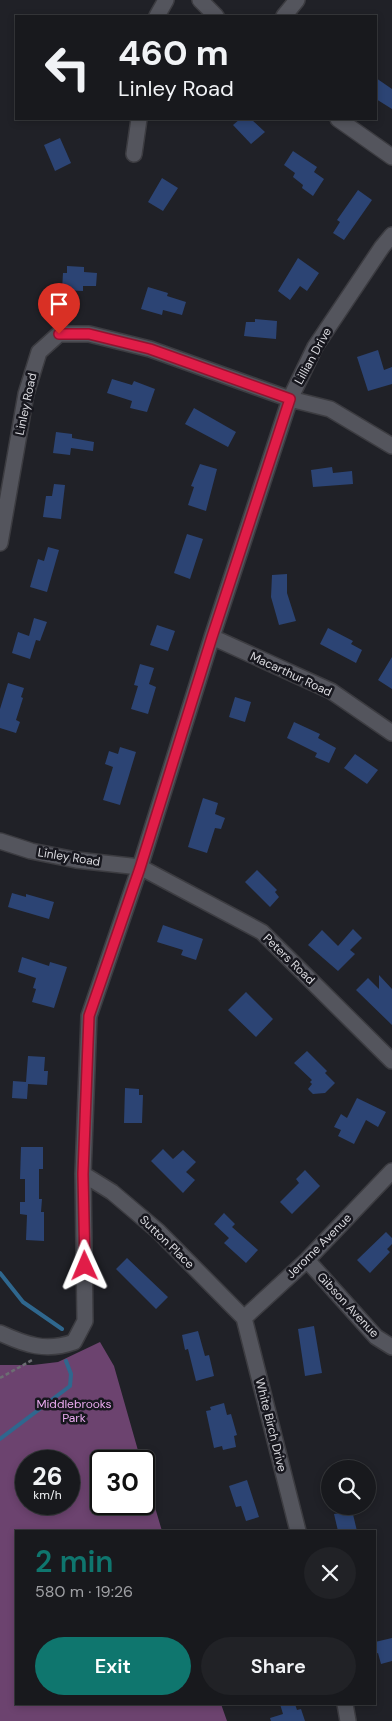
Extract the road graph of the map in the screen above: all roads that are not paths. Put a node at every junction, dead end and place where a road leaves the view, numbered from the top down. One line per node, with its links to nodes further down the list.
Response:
1 (166, 0): 4 (street)
2 (200, 0): 5 (street)
3 (297, 0): 6 (street)
4 (158, 15)
5 (215, 15)
6 (285, 15)
7 (139, 120): 9 (street)
8 (339, 120): 10 (street)
9 (134, 154)
10 (392, 157)
11 (392, 235): 12 (street, Lillian Drive)
12 (290, 399): 13 (street, Linley Road); 14 (street, Linley Road); 15 (street, Lillian Drive)
13 (392, 446)
14 (0, 543)
15 (212, 637): 16 (street, Macarthur Road); 18 (street, Lillian Drive)
16 (392, 733)
17 (0, 840): 18 (street, Linley Road)
18 (140, 868): 19 (street, Peters Road); 21 (street, Lillian Drive)
19 (392, 1061)
20 (392, 1172): 22 (street, Jerome Avenue)
21 (83, 1174): 23 (street, Sutton Place); 24 (street, Lillian Drive)
22 (307, 1260): 23 (street, Jerome Avenue); 25 (street, Gibson Avenue)
23 (244, 1318): 26 (street, White Birch Drive)
24 (0, 1333)
25 (392, 1346)
26 (298, 1530)
27 (344, 1705): 28 (street)
28 (348, 1721)

